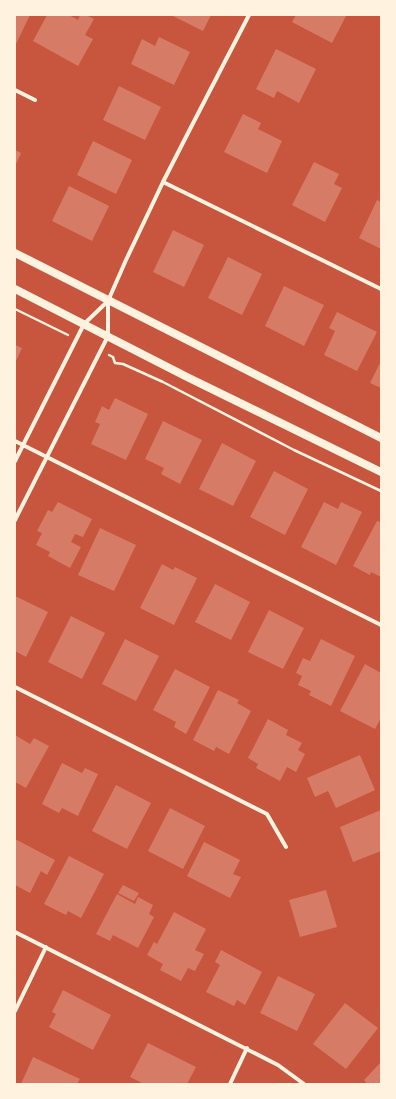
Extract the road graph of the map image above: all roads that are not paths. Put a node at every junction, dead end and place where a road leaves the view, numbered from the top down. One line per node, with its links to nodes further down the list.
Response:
1 (249, 15): 4 (street)
2 (15, 90): 3 (street)
3 (35, 100)
4 (163, 182): 7 (street); 8 (street)
5 (15, 253): 8 (main road)
6 (15, 289): 9 (main road)
7 (381, 289)
8 (108, 301): 9 (street); 10 (street); 11 (main road)
9 (84, 324): 10 (main road); 13 (street)
10 (108, 336): 14 (street); 16 (main road)
11 (381, 438)
12 (15, 441): 13 (street)
13 (23, 445): 14 (street); 15 (street)
14 (47, 457): 17 (street); 18 (street)
15 (15, 461)
16 (381, 472)
17 (15, 520)
18 (381, 625)
19 (15, 687): 20 (street)
20 (286, 847)
21 (15, 932): 22 (street)
22 (46, 947): 23 (street); 24 (street)
23 (15, 1011)
24 (247, 1048): 25 (street); 26 (street)
25 (230, 1084)
26 (304, 1084)

